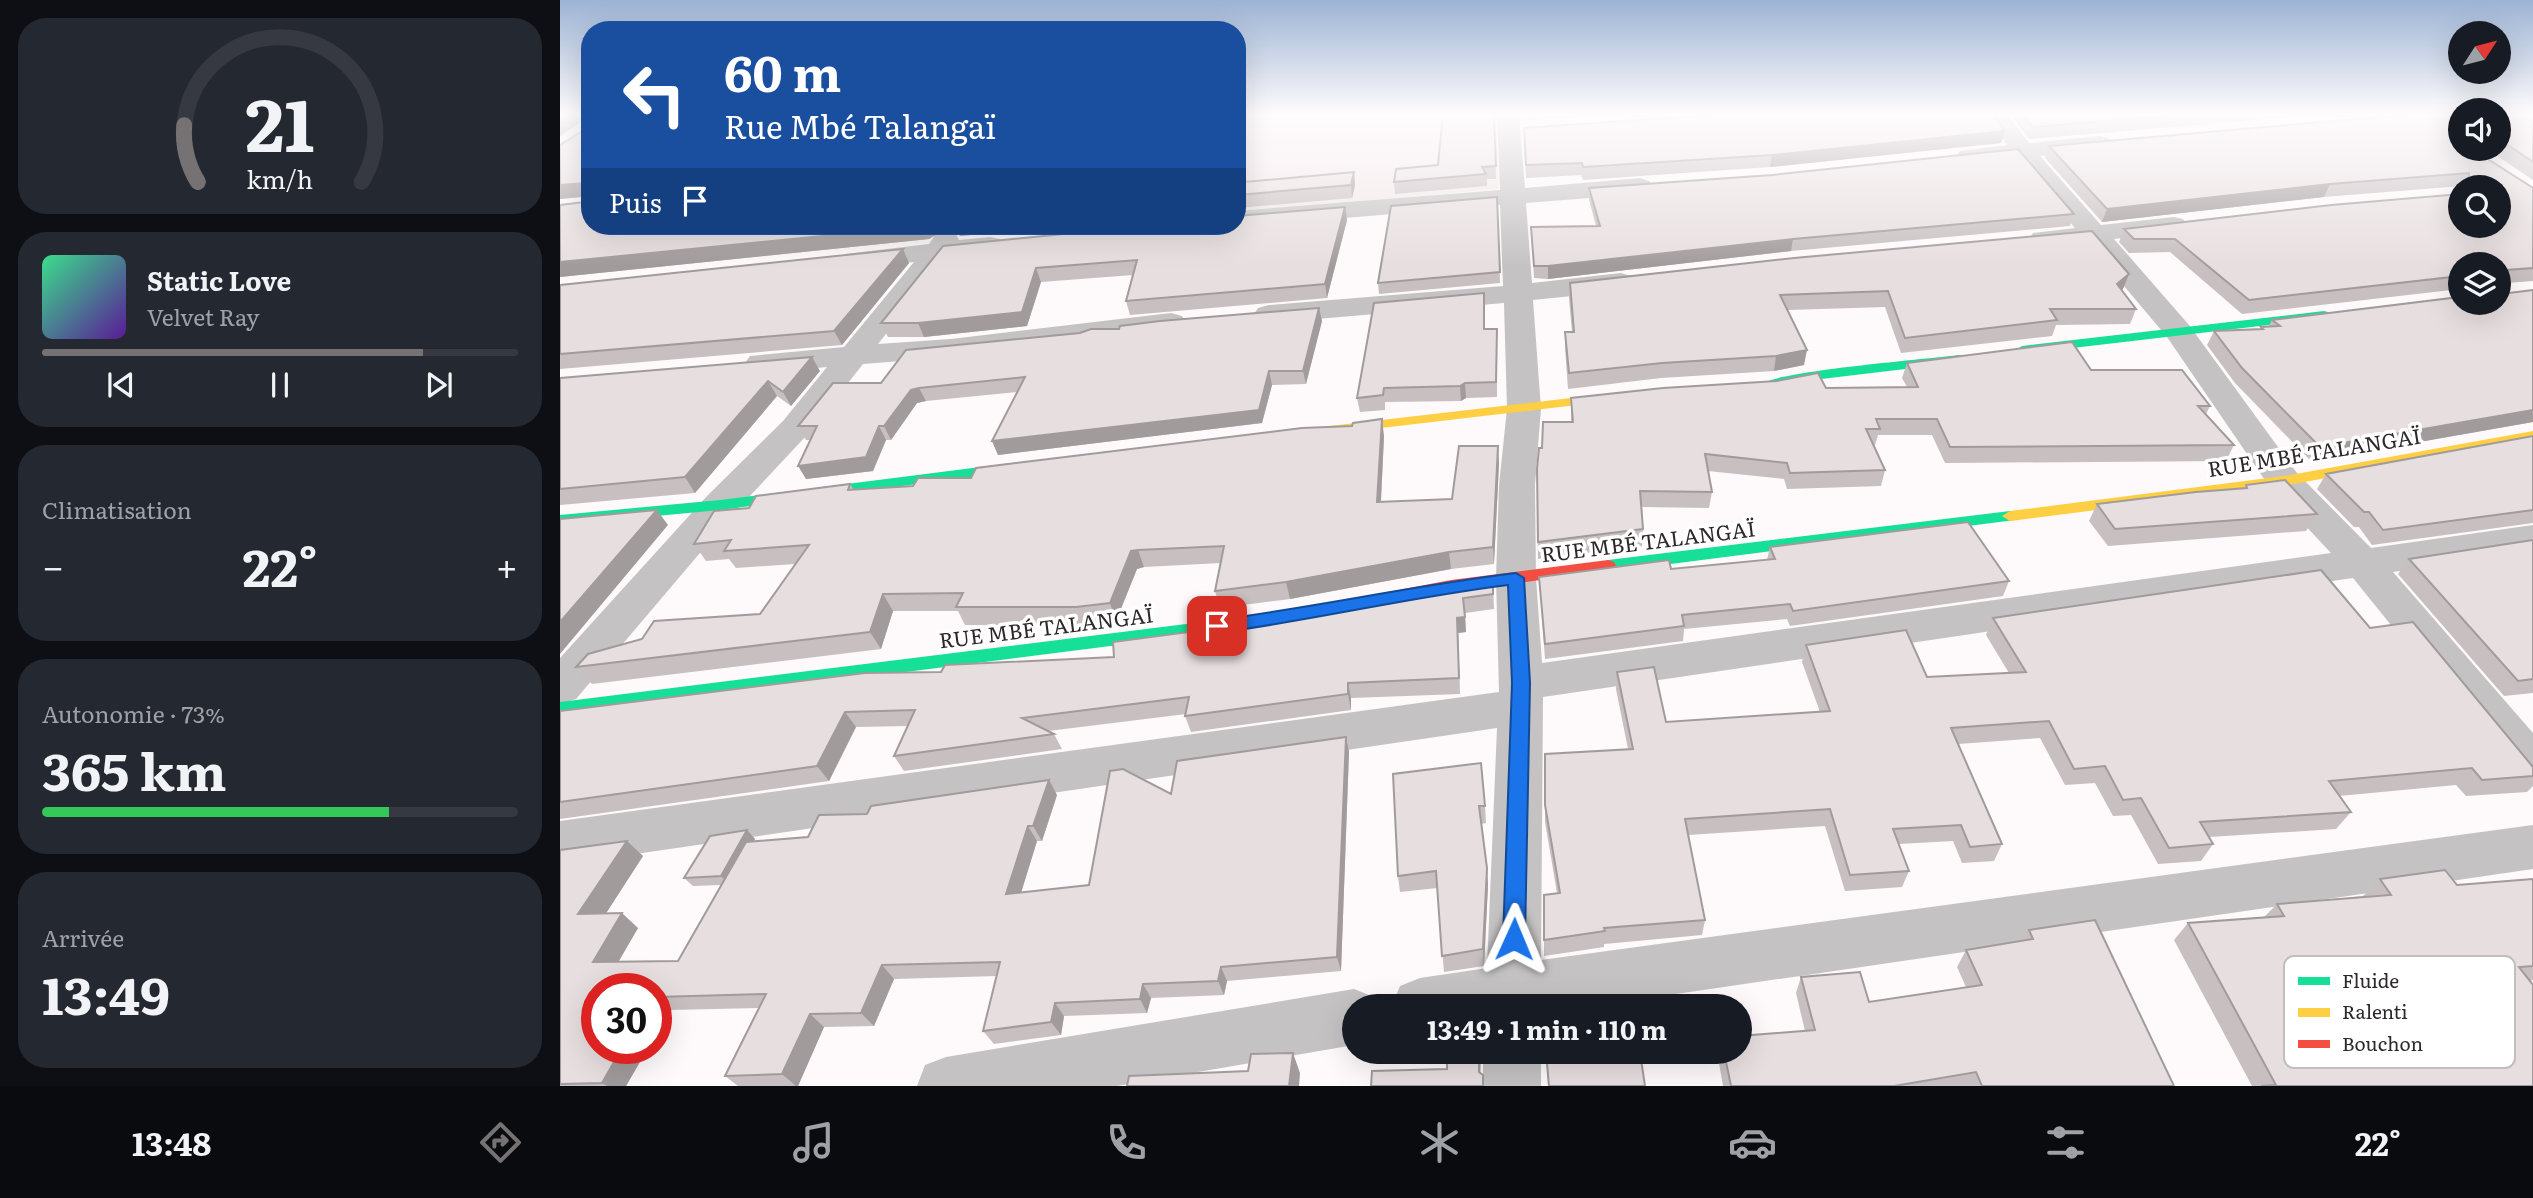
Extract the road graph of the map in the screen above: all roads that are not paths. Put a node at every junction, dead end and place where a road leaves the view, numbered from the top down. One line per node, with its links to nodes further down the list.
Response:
1 (1514, 165): 4 (street)
2 (2035, 165): 7 (street)
3 (1661, 185): 4 (street)
4 (1511, 195): 5 (street); 13 (street)
5 (1246, 218)
6 (2204, 222): 7 (street)
7 (2097, 234): 10 (street); 17 (street)
8 (948, 238): 9 (street); 11 (street); 19 (street)
9 (1020, 242)
10 (2014, 242)
11 (830, 262)
12 (1641, 279): 13 (street)
13 (1518, 293): 15 (street); 24 (street)
14 (2339, 313): 17 (street)
15 (1245, 316)
16 (1204, 320): 19 (street)
17 (2178, 331): 18 (street); 28 (street)
18 (2011, 352)
19 (852, 354): 21 (street); 29 (street)
20 (1970, 357): 22 (street)
21 (741, 364)
22 (1749, 386)
23 (1634, 394): 24 (street)
24 (1524, 409): 25 (street); 33 (street)
25 (1310, 432)
26 (2533, 435): 28 (street, RUE MBÉ TALANGAÏ)
27 (1038, 464): 29 (street)
28 (2284, 481): 32 (street); 33 (street, RUE MBÉ TALANGAÏ)
29 (720, 505): 30 (street); 34 (street)
30 (560, 520)
31 (2533, 538): 32 (street)
32 (2362, 562): 35 (street); 37 (street)
33 (1516, 578): 35 (street); 36 (street, RUE MBÉ TALANGAÏ)
34 (560, 687)
35 (1521, 695): 38 (street); 40 (street)
36 (560, 709)
37 (2533, 766)
38 (560, 843)
39 (2533, 847): 41 (street)
40 (1513, 994)
41 (1540, 994)
42 (1342, 1019): 44 (street)
43 (1512, 1064): 45 (street)
44 (946, 1086)
45 (1512, 1086)

